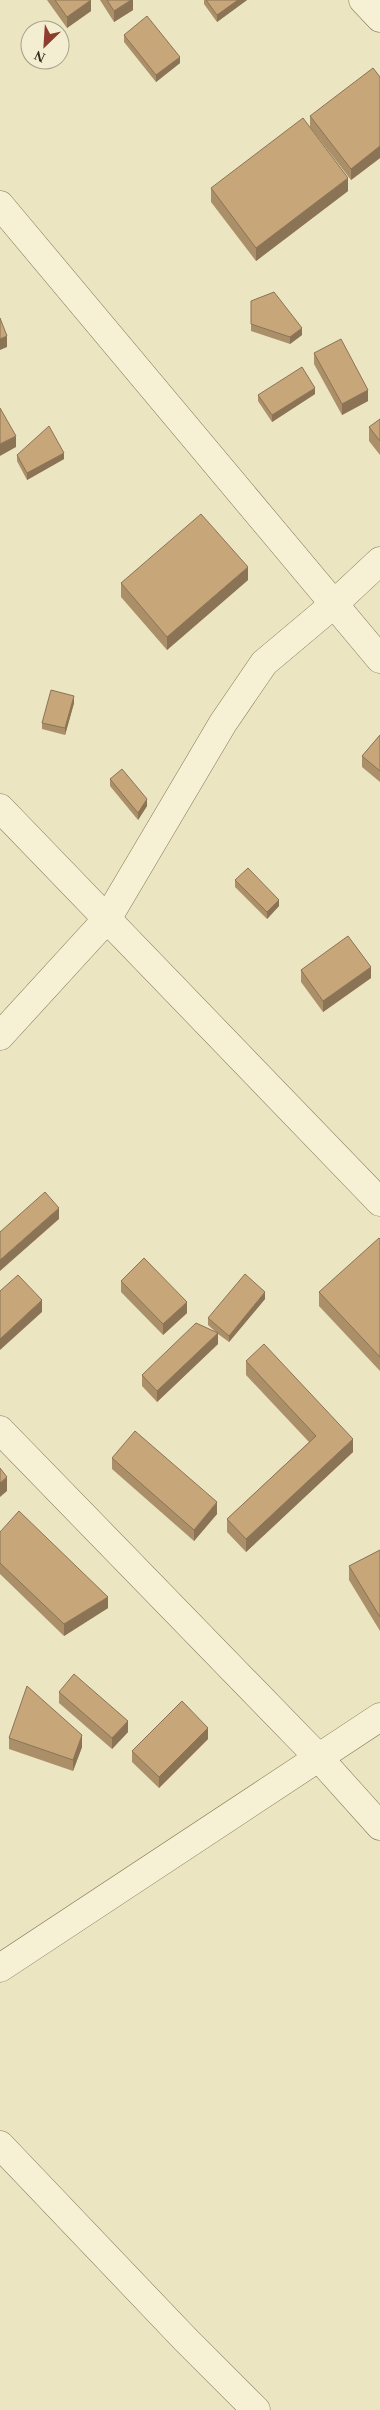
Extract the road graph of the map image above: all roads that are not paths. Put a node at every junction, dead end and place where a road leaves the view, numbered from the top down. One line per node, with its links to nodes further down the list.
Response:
1 (363, 0): 2 (street)
2 (380, 18)
3 (0, 205): 5 (street)
4 (380, 561): 5 (street)
5 (333, 605): 6 (street); 8 (street)
6 (380, 659)
7 (0, 808): 8 (street)
8 (106, 919): 9 (street); 10 (street)
9 (0, 1036)
10 (380, 1202)
11 (0, 1430): 13 (street)
12 (380, 1717): 13 (street)
13 (319, 1758): 14 (street); 15 (street)
14 (380, 1826)
15 (0, 1968)
16 (0, 2145): 17 (street)
17 (256, 2410)

